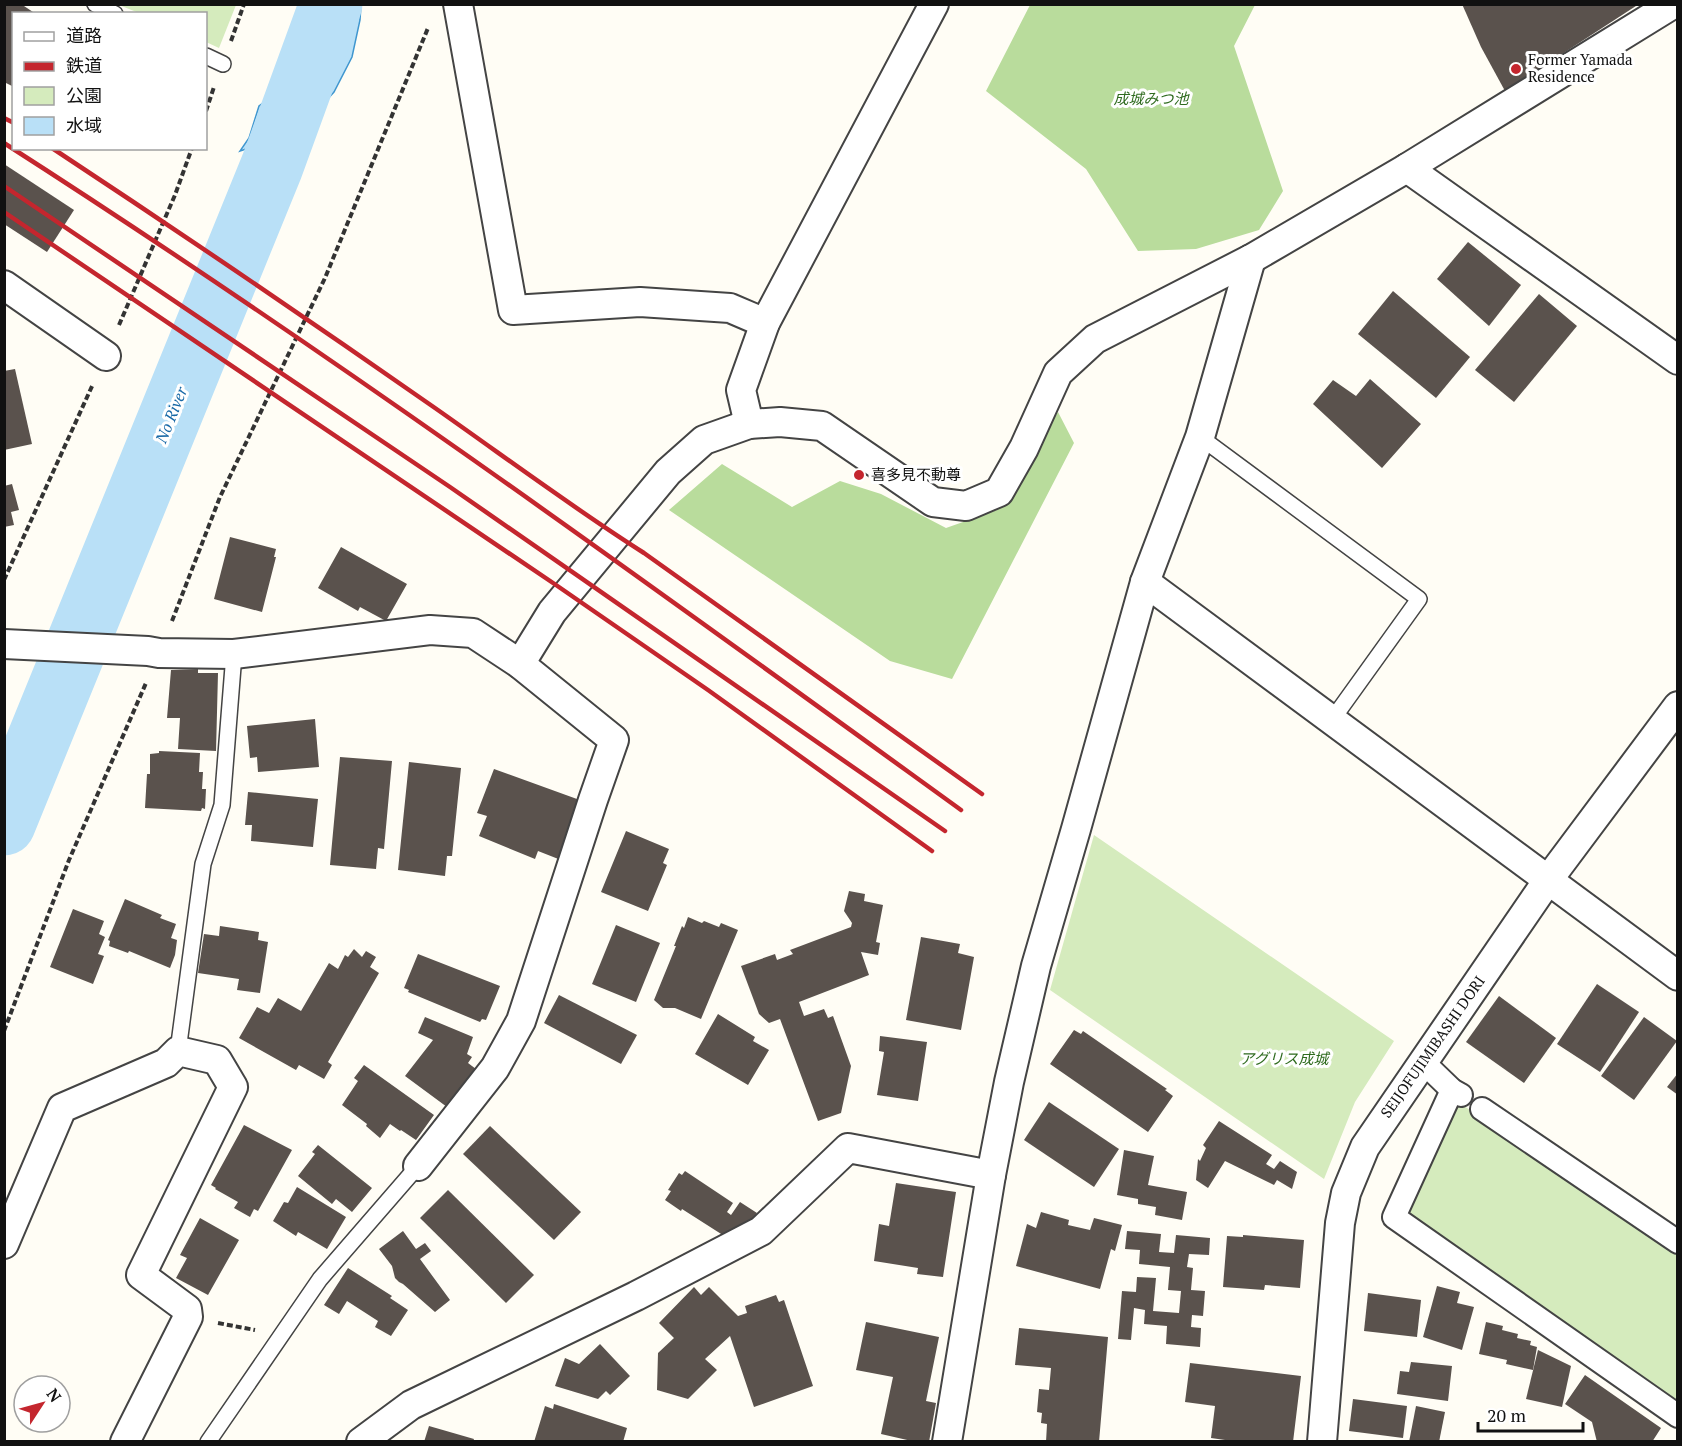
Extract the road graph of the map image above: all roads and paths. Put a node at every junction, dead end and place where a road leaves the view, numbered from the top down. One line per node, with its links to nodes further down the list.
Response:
1 (95, 4): 5 (lane)
2 (458, 4): 12 (street)
3 (934, 4): 12 (street)
4 (1673, 4): 9 (street)
5 (111, 12)
6 (429, 26): 19 (path)
7 (207, 56): 8 (lane)
8 (223, 64)
9 (1407, 168): 10 (street); 14 (street)
10 (1251, 259): 15 (street); 16 (street)
11 (4, 285): 13 (street)
12 (765, 323): 15 (street)
13 (105, 356)
14 (1677, 360)
15 (749, 424): 21 (street)
16 (1200, 437): 17 (street); 23 (lane)
17 (1145, 582): 23 (street); 31 (street)
18 (4, 644): 19 (street)
19 (154, 652): 20 (street); 26 (path)
20 (234, 654): 21 (street); 27 (lane)
21 (520, 664): 30 (street)
22 (1677, 706): 24 (street, SEIJOFUJIMIBASHI DORI)
23 (1332, 720): 24 (street)
24 (1548, 880): 25 (street); 28 (street, SEIJOFUJIMIBASHI DORI)
25 (1677, 976)
26 (4, 1031)
27 (178, 1051): 33 (street); 34 (street)
28 (1422, 1062): 36 (street); 41 (street, SEIJOFUJIMIBASHI DORI)
29 (1482, 1109): 32 (street)
30 (418, 1166): 35 (lane)
31 (991, 1175): 39 (street); 40 (street)
32 (1677, 1242)
33 (4, 1244)
34 (188, 1317): 35 (path); 37 (street)
35 (281, 1335): 38 (lane)
36 (1677, 1416)
37 (125, 1442)
38 (208, 1442)
39 (361, 1442)
40 (947, 1442)
41 (1322, 1442)

